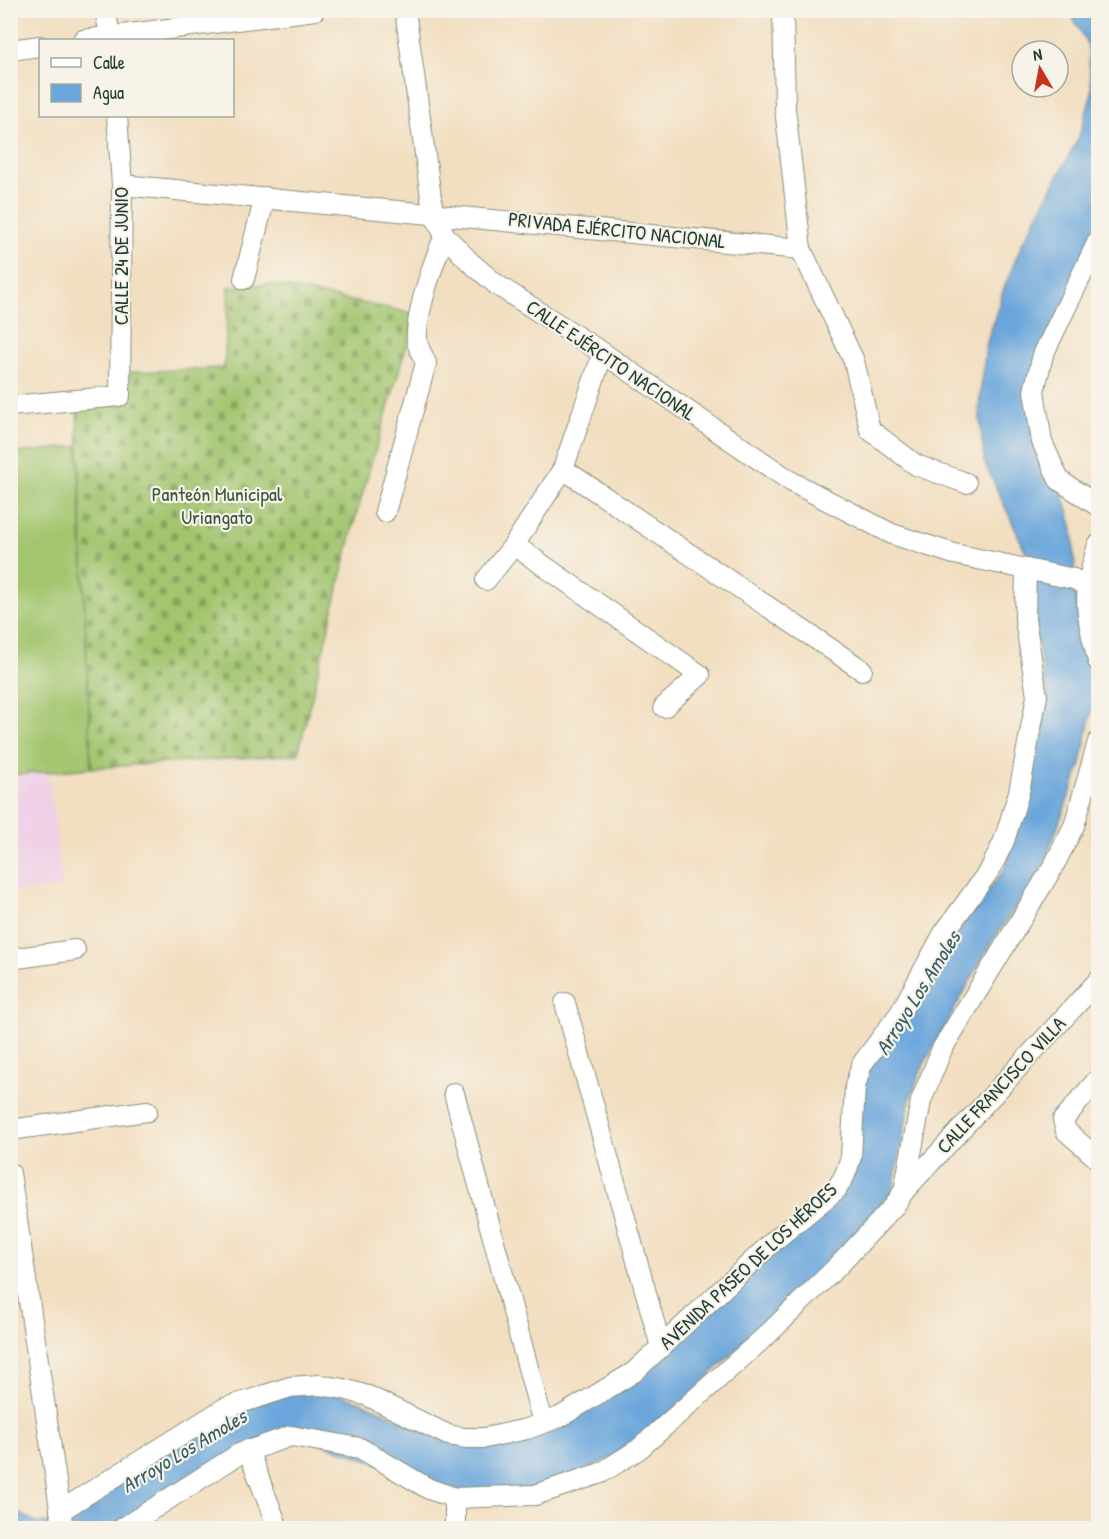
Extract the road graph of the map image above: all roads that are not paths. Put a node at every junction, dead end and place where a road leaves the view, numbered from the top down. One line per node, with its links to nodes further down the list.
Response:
1 (105, 10): 5 (street)
2 (315, 10): 5 (street)
3 (405, 10): 11 (street, CALLE EJÉRCITO NACIONAL)
4 (783, 10): 14 (street)
5 (111, 39)
6 (39, 46): 7 (street)
7 (10, 50)
8 (117, 117): 9 (street, CALLE 24 DE JUNIO)
9 (122, 185): 10 (street); 17 (street, CALLE 24 DE JUNIO)
10 (266, 198): 11 (street); 15 (street)
11 (433, 212): 12 (street, CALLE EJÉRCITO NACIONAL); 14 (street, PRIVADA EJÉRCITO NACIONAL)
12 (445, 236): 16 (street, CALLE EJÉRCITO NACIONAL); 21 (street)
13 (1098, 241): 20 (street)
14 (801, 249): 19 (street)
15 (244, 279)
16 (603, 352): 18 (street); 24 (street, CALLE EJÉRCITO NACIONAL)
17 (10, 406)
18 (563, 469): 22 (street); 28 (street)
19 (966, 483)
20 (1098, 506)
21 (385, 512)
22 (514, 545): 25 (street); 29 (street)
23 (1098, 545): 26 (street)
24 (1029, 570): 26 (street, CALLE EJÉRCITO NACIONAL); 43 (street, AVENIDA PASEO DE LOS HÉROES)
25 (486, 580)
26 (1086, 585): 27 (street)
27 (1098, 661)
28 (862, 670)
29 (664, 707)
30 (1098, 742): 41 (street)
31 (75, 950): 32 (street)
32 (10, 959)
33 (1098, 981): 41 (street, CALLE FRANCISCO VILLA)
34 (565, 1003): 43 (street)
35 (1098, 1080): 39 (street)
36 (454, 1093): 44 (street)
37 (147, 1111): 38 (street)
38 (10, 1130)
39 (1098, 1159)
40 (10, 1173): 42 (street)
41 (904, 1191): 46 (street)
42 (16, 1247): 47 (street)
43 (661, 1347): 44 (street, AVENIDA PASEO DE LOS HÉROES)
44 (543, 1423): 47 (street, AVENIDA PASEO DE LOS HÉROES)
45 (248, 1450): 46 (street); 48 (street); 49 (street)
46 (455, 1498): 50 (street)
47 (61, 1519)
48 (123, 1528)
49 (278, 1528)
50 (455, 1528)

